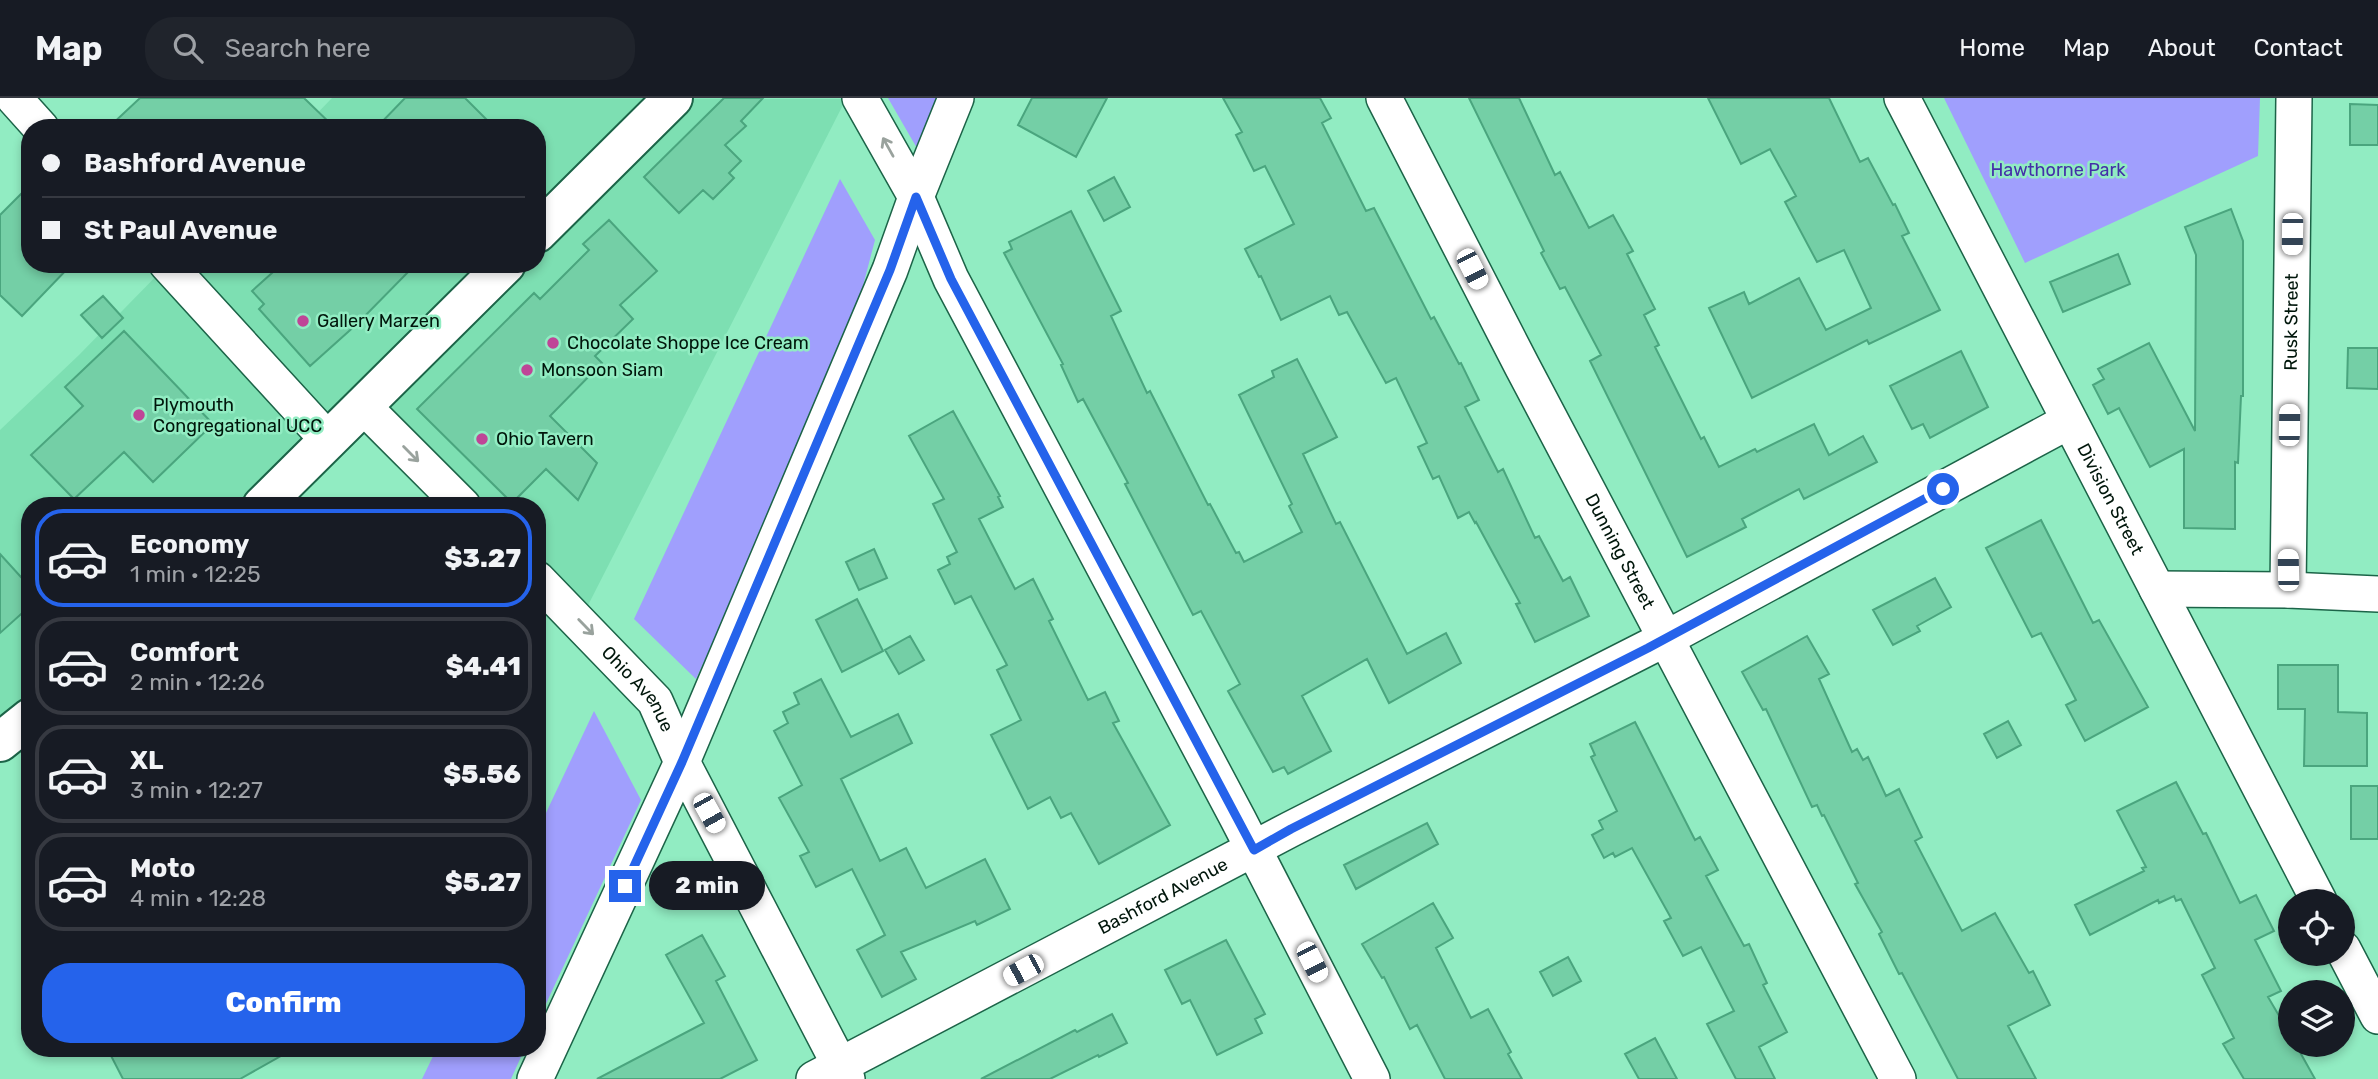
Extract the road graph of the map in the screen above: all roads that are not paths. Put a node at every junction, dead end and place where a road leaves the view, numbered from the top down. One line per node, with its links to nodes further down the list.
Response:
1 (673, 98): 8 (street)
2 (860, 98): 7 (street, one-way to 2)
3 (956, 98): 7 (street)
4 (1384, 98): 20 (street, Dunning Street)
5 (1902, 98): 12 (street, Division Street)
6 (2294, 98): 18 (street, Rusk Street)
7 (916, 197): 23 (street); 24 (street)
8 (546, 224)
9 (175, 273): 13 (street)
10 (497, 273): 11 (street)
11 (363, 406): 13 (street); 15 (street, one-way to 15)
12 (2069, 421): 17 (street, Division Street); 20 (street, Bashford Avenue)
13 (329, 441): 14 (street)
14 (271, 497)
15 (454, 497)
16 (546, 588): 23 (street, Ohio Avenue, one-way to 23)
17 (2157, 589): 18 (street); 25 (street, Division Street)
18 (2288, 590): 19 (street)
19 (2378, 594)
20 (1667, 638): 24 (street, Bashford Avenue); 33 (street, Dunning Street)
21 (21, 725): 22 (street)
22 (0, 742)
23 (682, 762): 28 (street); 30 (street, Ohio Avenue)
24 (1254, 850): 30 (street, Bashford Avenue); 32 (street)
25 (2313, 889)
26 (2352, 966): 27 (street)
27 (2378, 1016)
28 (546, 1055)
29 (545, 1057): 31 (street)
30 (834, 1074)
31 (535, 1079)
32 (1372, 1079)
33 (1898, 1079)

